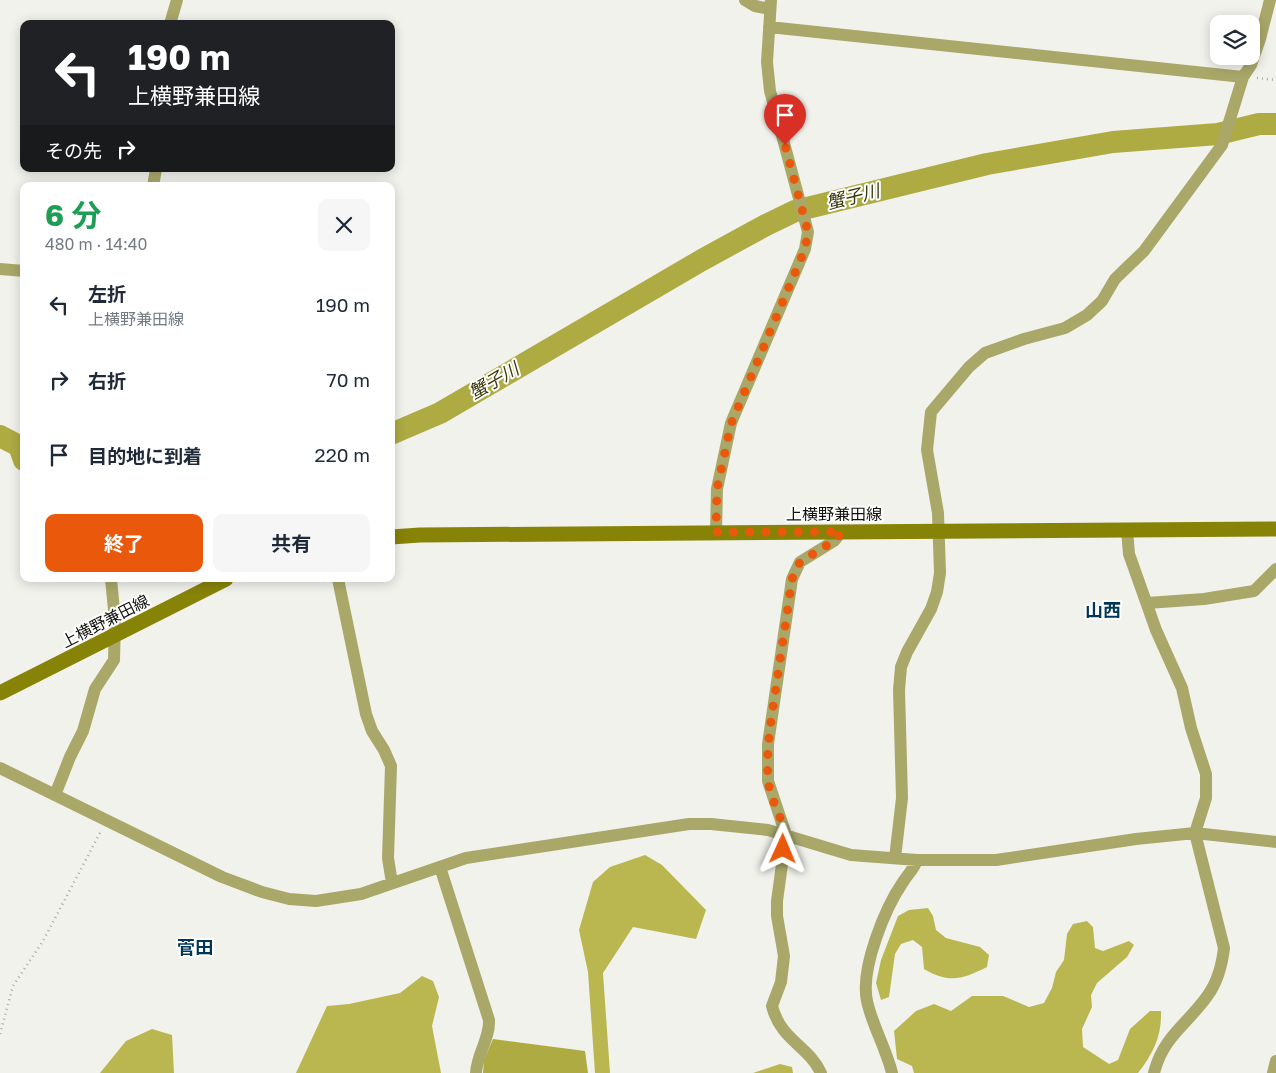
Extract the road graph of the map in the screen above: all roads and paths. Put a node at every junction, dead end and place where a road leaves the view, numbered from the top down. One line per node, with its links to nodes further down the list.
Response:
1 (177, 0): 5 (street)
2 (745, 0): 4 (street)
3 (1270, 0): 7 (street)
4 (770, 5): 6 (street)
5 (171, 20)
6 (769, 27): 7 (street); 13 (street)
7 (1243, 76): 8 (path); 15 (street)
8 (1276, 80)
9 (0, 269): 10 (street)
10 (20, 271)
11 (1276, 529): 12 (main road, 上横野兼田線)
12 (1127, 530): 15 (main road, 上横野兼田線); 21 (street)
13 (716, 532): 14 (main road, 上横野兼田線); 16 (main road, 上横野兼田線)
14 (842, 532): 15 (main road, 上横野兼田線); 28 (street)
15 (939, 532): 30 (street)
16 (395, 537)
17 (1276, 569): 21 (street)
18 (111, 582): 22 (street)
19 (220, 582): 22 (main road, 上横野兼田線)
20 (339, 582): 33 (street)
21 (1147, 603): 27 (street)
22 (115, 635): 23 (main road, 上横野兼田線); 25 (street)
23 (0, 693)
24 (0, 768): 25 (street)
25 (55, 795): 26 (street)
26 (106, 821): 33 (street); 34 (path)
27 (1195, 833): 29 (street); 31 (street); 39 (street)
28 (786, 835): 30 (street); 32 (street); 37 (street)
29 (1276, 842)
30 (895, 858): 31 (street)
31 (918, 860): 38 (street)
32 (440, 867): 33 (street); 36 (street)
33 (392, 883)
34 (0, 1034)
35 (1276, 1061): 40 (street)
36 (476, 1073)
37 (821, 1073)
38 (892, 1073)
39 (1154, 1073)
40 (1273, 1073)

